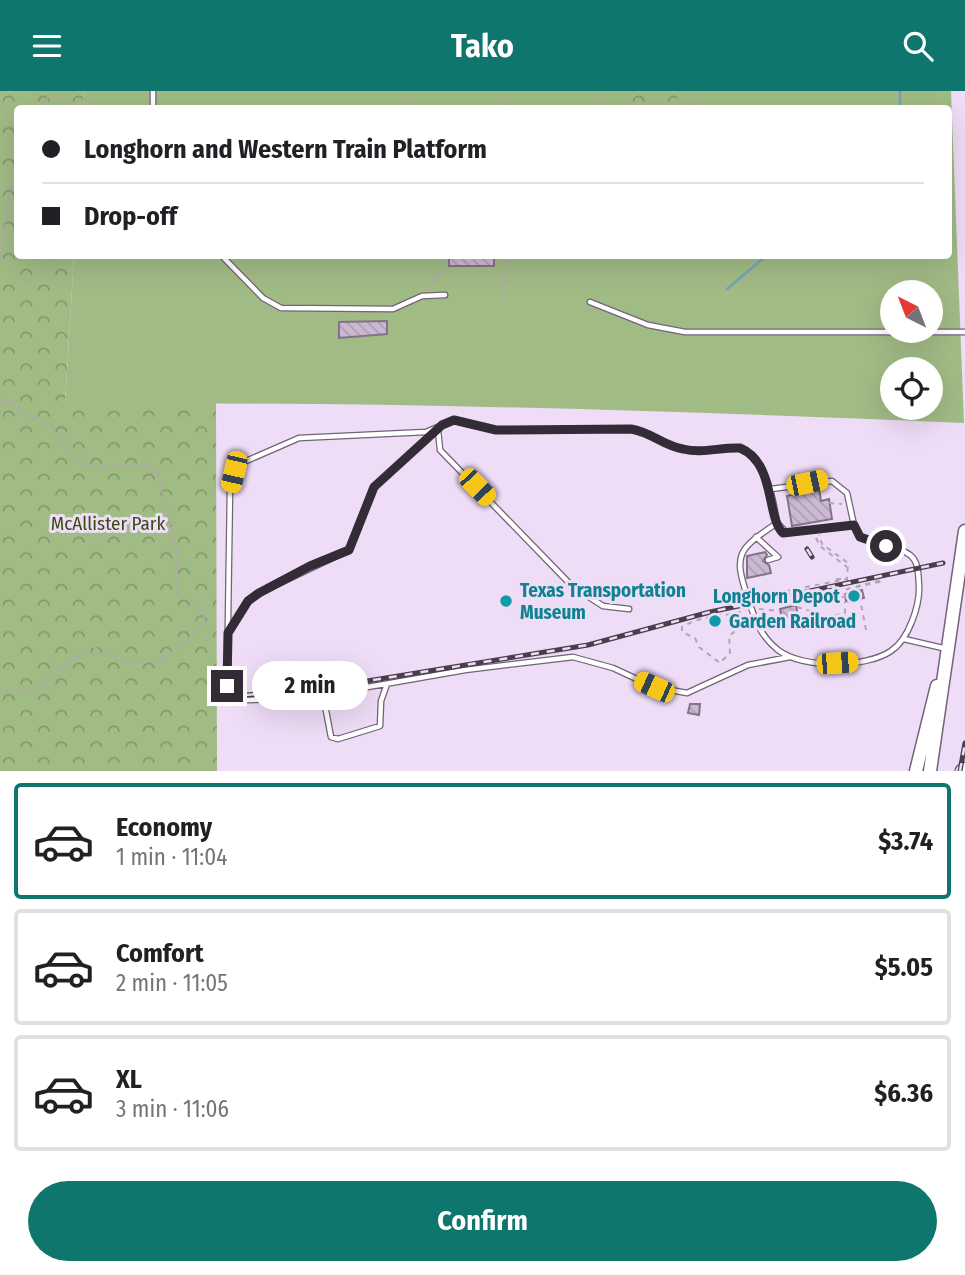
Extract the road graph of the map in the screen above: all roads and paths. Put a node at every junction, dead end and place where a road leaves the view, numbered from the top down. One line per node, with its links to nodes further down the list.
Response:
1 (418, 91): 3 (path)
2 (593, 91): 4 (path)
3 (404, 105)
4 (607, 105)
5 (14, 185): 6 (path)
6 (0, 259)
7 (225, 259): 12 (lane)
8 (446, 259): 12 (path)
9 (506, 259): 11 (path)
10 (445, 295): 12 (lane)
11 (505, 295)
12 (422, 296)
13 (590, 302): 14 (lane)
14 (965, 331)
15 (0, 400): 51 (path)
16 (440, 427): 17 (lane); 39 (lane); 45 (lane); 45 (lane)
17 (771, 489): 18 (lane); 20 (lane)
18 (850, 502): 19 (path); 21 (lane)
19 (829, 503)
20 (777, 523): 21 (lane); 24 (lane)
21 (854, 525): 47 (lane)
22 (965, 531): 48 (main road)
23 (817, 534): 27 (path)
24 (756, 537): 25 (lane); 36 (lane)
25 (768, 560)
26 (836, 579): 27 (path)
27 (848, 579): 29 (path); 31 (path)
28 (883, 581): 29 (path)
29 (850, 589): 35 (path)
30 (782, 590): 31 (path)
31 (788, 591): 33 (path)
32 (772, 592): 33 (path)
33 (777, 593): 36 (path)
34 (827, 597): 35 (path)
35 (845, 597): 37 (path)
36 (748, 599): 40 (lane)
37 (846, 602): 42 (path); 44 (path)
38 (796, 607): 42 (path)
39 (629, 609)
40 (751, 610): 41 (path); 43 (path); 49 (lane)
41 (780, 611)
42 (845, 614): 46 (path)
43 (733, 616): 43 (path)
44 (866, 630)
45 (228, 633): 52 (lane)
46 (849, 633)
47 (904, 639): 48 (lane); 49 (lane)
48 (947, 652): 53 (main road); 54 (main road)
49 (790, 657): 50 (lane)
50 (387, 684): 52 (lane); 52 (lane)
51 (0, 689)
52 (323, 695)
53 (916, 771)
54 (930, 771)

